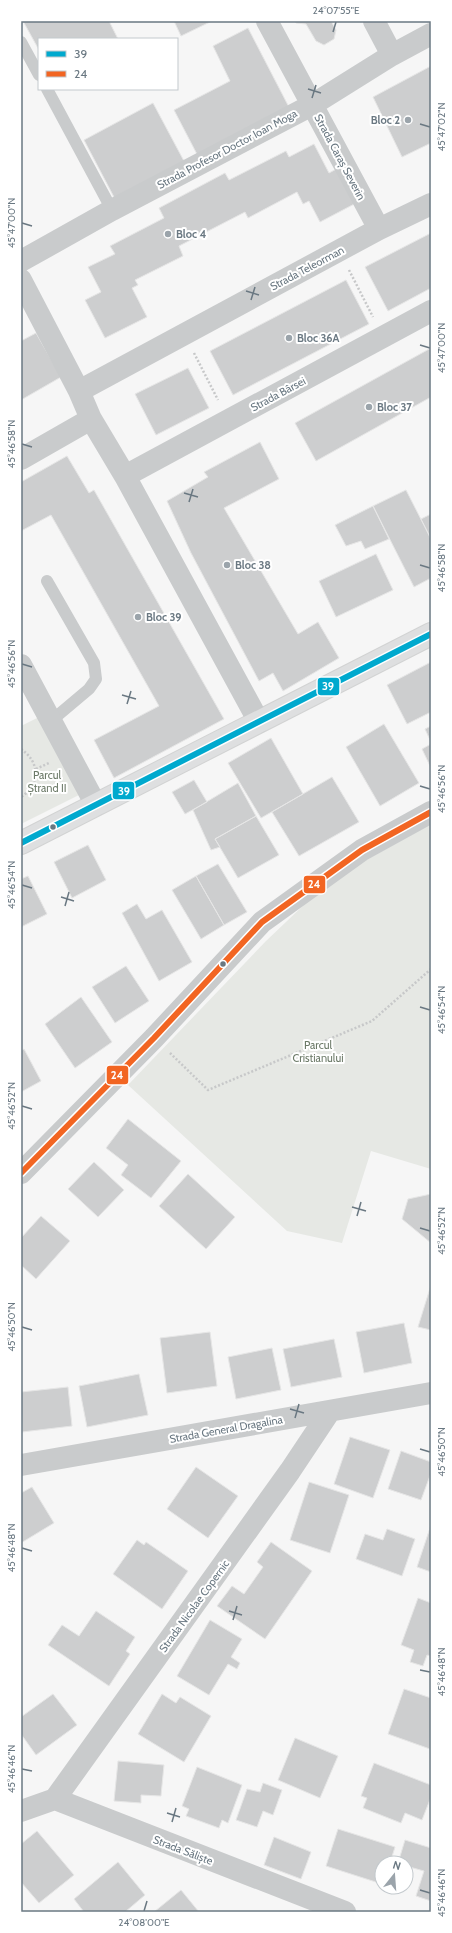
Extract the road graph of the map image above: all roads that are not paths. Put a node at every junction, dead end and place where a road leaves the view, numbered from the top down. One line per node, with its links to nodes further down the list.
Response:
1 (267, 21): 8 (street, Strada Caraș Severin)
2 (374, 21): 5 (street)
3 (431, 34): 5 (street, Strada Profesor Doctor Ioan Moga)
4 (21, 42): 6 (lane)
5 (392, 56): 8 (street, Strada Profesor Doctor Ioan Moga)
6 (38, 73)
7 (48, 90): 10 (lane)
8 (312, 105): 10 (street, Strada Profesor Doctor Ioan Moga); 11 (street, Strada Caraș Severin)
9 (431, 204): 11 (street, Strada Teleorman)
10 (112, 210): 12 (street, Strada Profesor Doctor Ioan Moga)
11 (379, 229): 16 (street, Strada Teleorman)
12 (21, 261)
13 (21, 280): 15 (street)
14 (431, 311): 19 (street, Strada Bârsei)
15 (29, 315): 16 (street)
16 (79, 391): 17 (street)
17 (91, 419): 18 (street); 19 (street)
18 (21, 459)
19 (125, 476): 24 (street)
20 (47, 581): 23 (lane)
21 (431, 634): 24 (street)
22 (21, 665): 23 (street)
23 (51, 721): 25 (street)
24 (259, 722): 25 (street)
25 (96, 805): 27 (street)
26 (431, 812): 28 (street)
27 (21, 843)
28 (21, 1173)
29 (431, 1393): 30 (street, Strada General Dragalina)
30 (330, 1410): 31 (street, Strada General Dragalina); 32 (street, Strada Nicolae Copernic)
31 (21, 1465)
32 (55, 1799): 33 (street); 34 (street, Strada Săliște)
33 (21, 1811)
34 (345, 1912)

